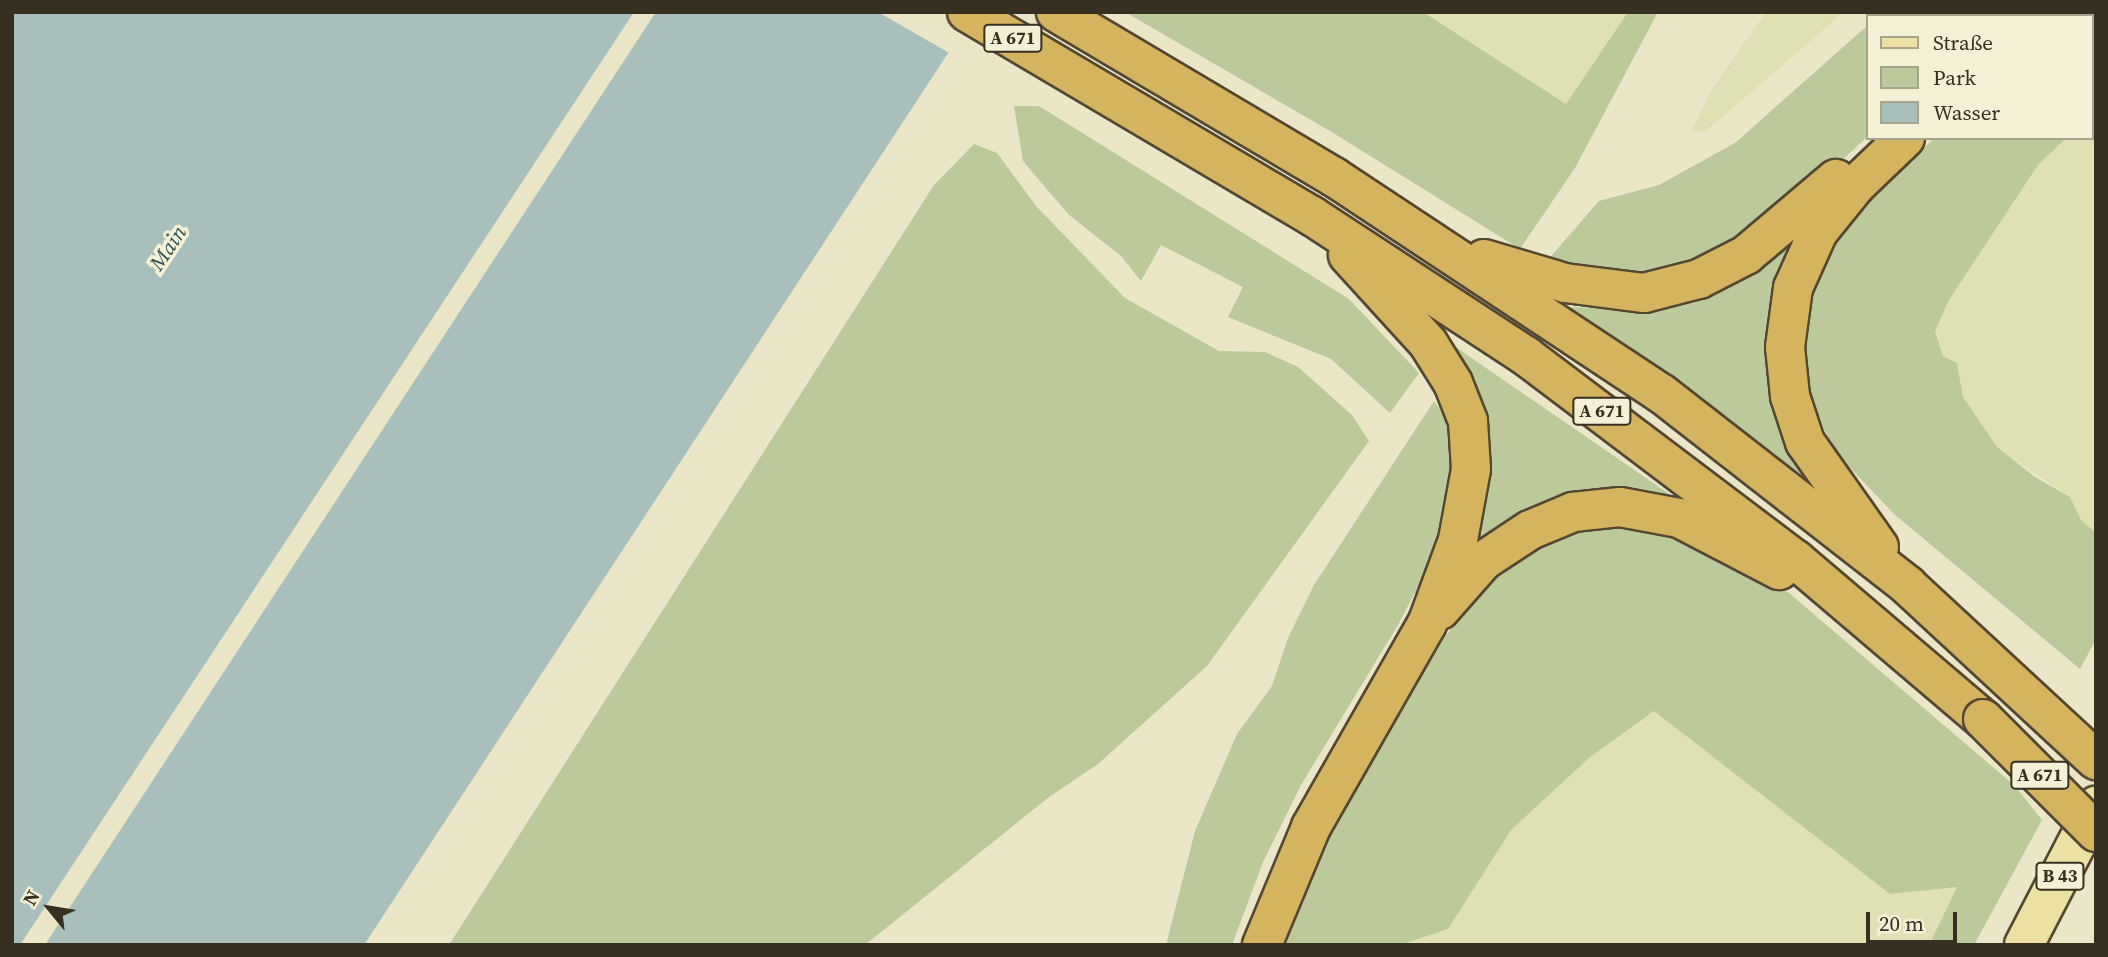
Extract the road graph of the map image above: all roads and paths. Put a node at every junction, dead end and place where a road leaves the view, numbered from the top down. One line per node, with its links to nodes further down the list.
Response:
1 (967, 12): 5 (highway, A 671)
2 (1070, 20): 6 (highway, A 671)
3 (1876, 140): 6 (highway)
4 (1903, 140): 7 (highway)
5 (1312, 216): 8 (highway); 9 (highway, A 671)
6 (1445, 247): 7 (highway, A 671)
7 (1907, 585): 10 (highway, A 671)
8 (1427, 624): 9 (highway); 13 (highway)
9 (1878, 627): 12 (highway, A 671, bridge)
10 (2096, 760)
11 (2096, 807): 14 (main road, B 43)
12 (2096, 831)
13 (1262, 945)
14 (2024, 945)

